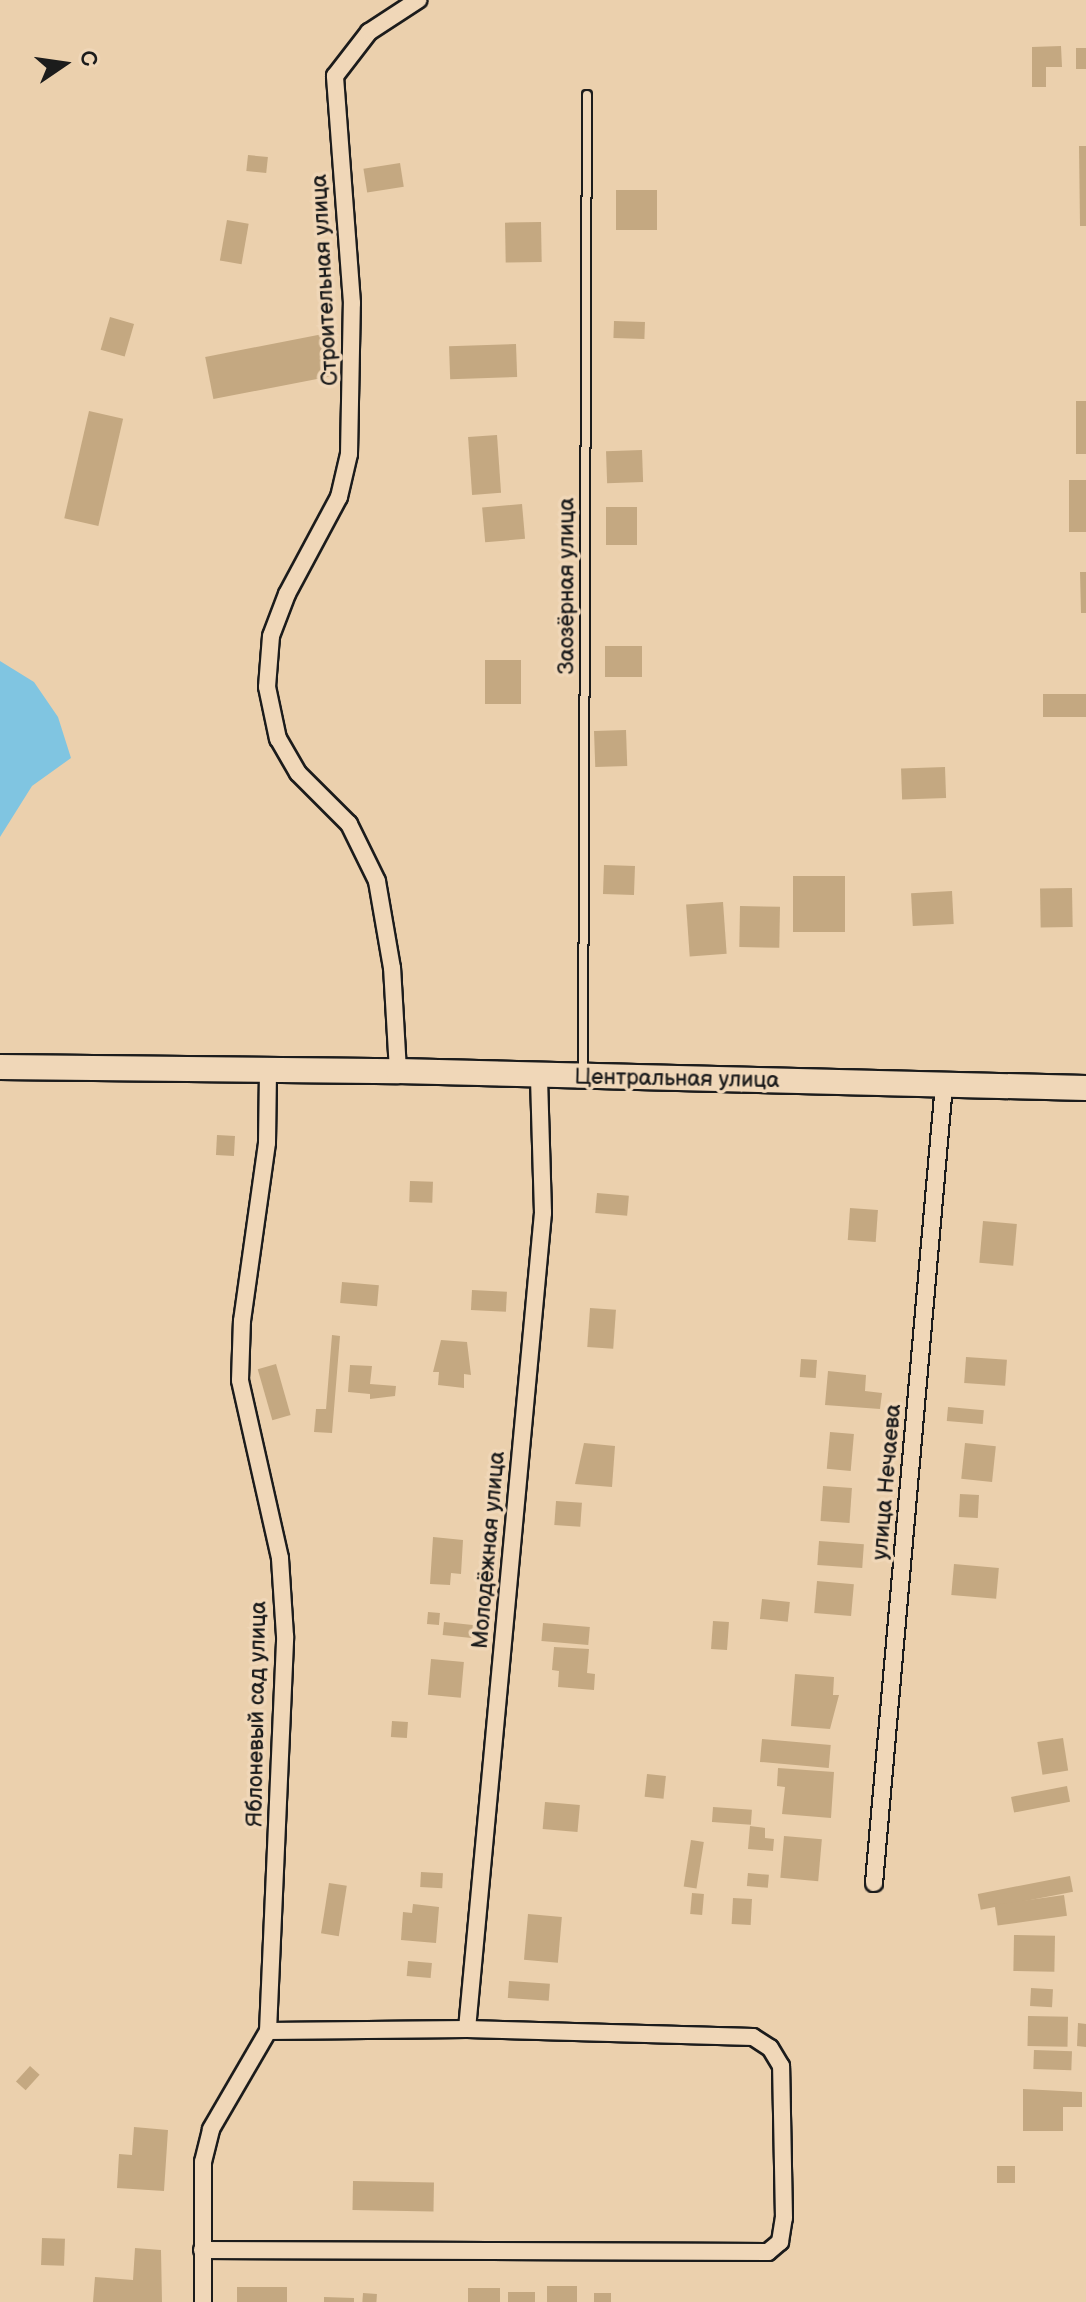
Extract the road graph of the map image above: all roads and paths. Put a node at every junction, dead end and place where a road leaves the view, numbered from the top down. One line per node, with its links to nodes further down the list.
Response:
1 (418, 0): 4 (street, Строительная улица)
2 (587, 95): 7 (lane, Заозёрная улица)
3 (0, 1067): 5 (street, Центральная улица)
4 (398, 1071): 5 (street, Центральная улица); 6 (street, Центральная улица)
5 (268, 1073): 12 (street, Яблоневый сад улица)
6 (539, 1075): 7 (street, Центральная улица); 11 (street, Молодёжная улица)
7 (583, 1077): 8 (street, Центральная улица)
8 (944, 1085): 9 (street, Центральная улица); 10 (street, улица Нечаева)
9 (1086, 1088)
10 (874, 1883)
11 (467, 2029): 12 (street); 13 (street)
12 (268, 2031): 13 (street, Яблоневый сад улица)
13 (202, 2250): 14 (street, Яблоневый сад улица)
14 (203, 2302)

